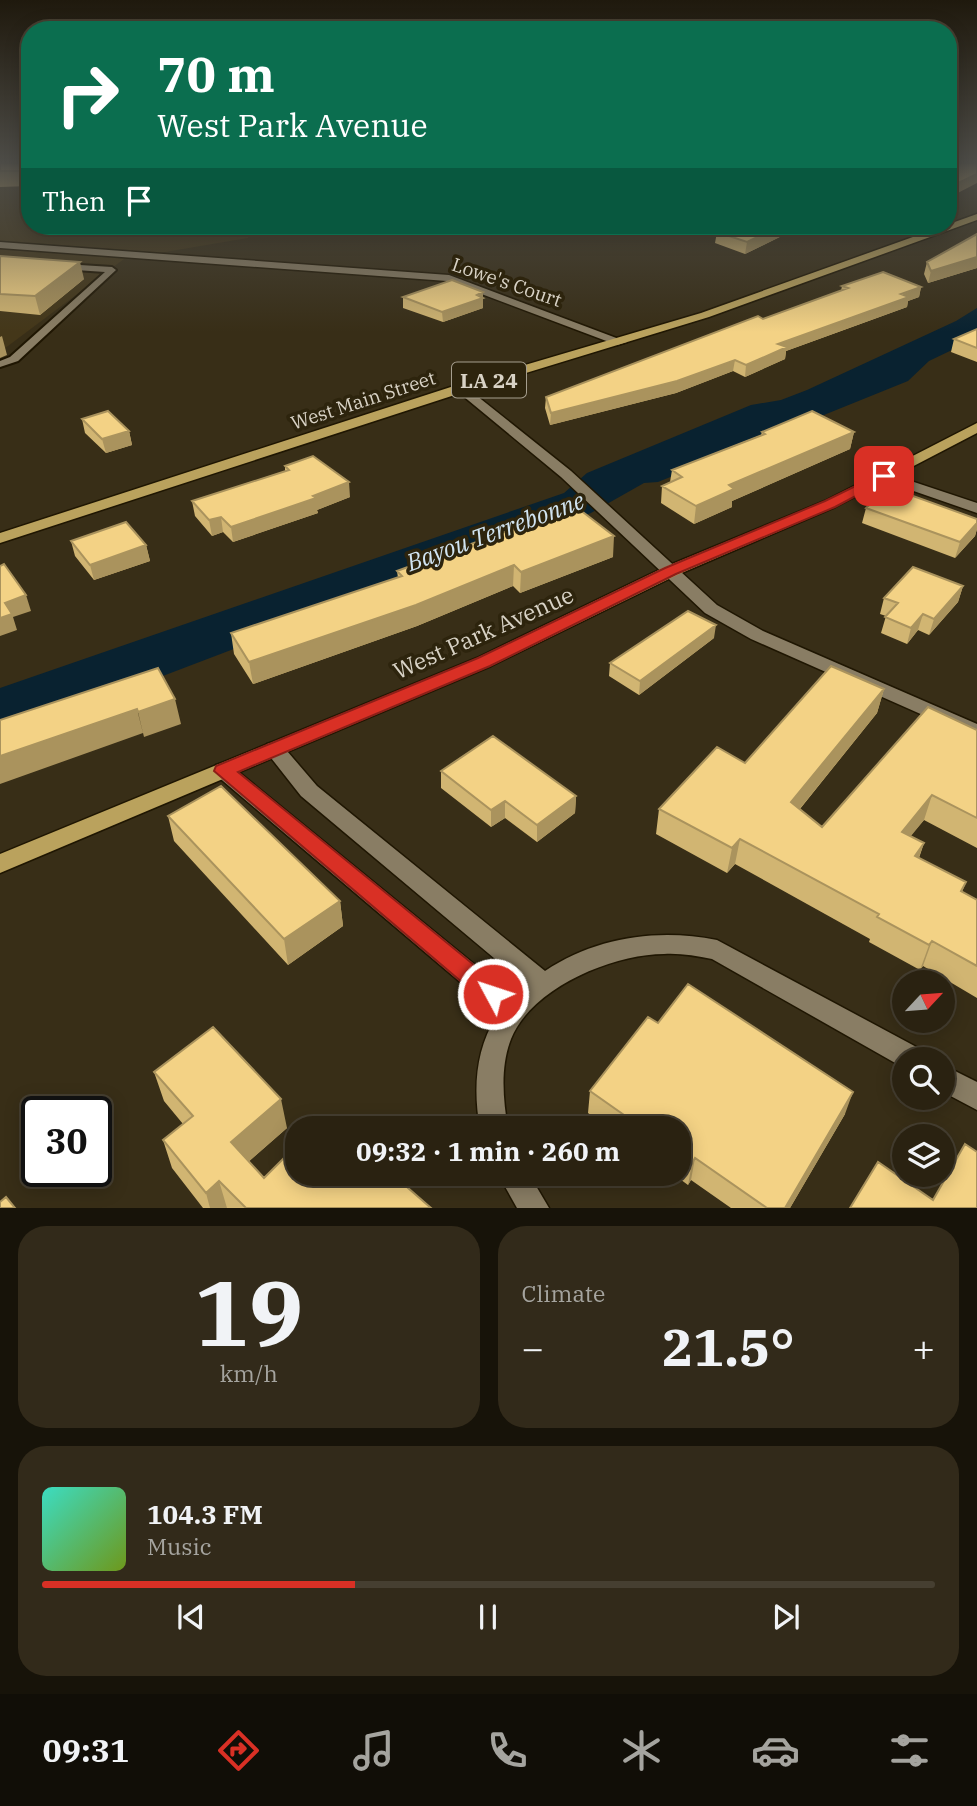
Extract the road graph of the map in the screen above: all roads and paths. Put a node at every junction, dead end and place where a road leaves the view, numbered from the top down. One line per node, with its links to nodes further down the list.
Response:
1 (929, 235): 4 (main road, West Main Street / LA 24)
2 (0, 246): 4 (street, Lowe's Court)
3 (50, 266): 5 (lane)
4 (621, 342): 6 (main road, West Main Street / LA 24)
5 (0, 363)
6 (462, 388): 10 (main road, West Main Street / LA 24); 11 (street)
7 (977, 426): 8 (main road, West Park Avenue)
8 (884, 476): 9 (street); 11 (main road, West Park Avenue)
9 (976, 506)
10 (0, 538)
11 (671, 571): 12 (street); 13 (main road, West Park Avenue)
12 (977, 732)
13 (274, 749): 14 (main road, West Park Avenue); 16 (street)
14 (223, 771): 15 (main road, West Park Avenue); 17 (street)
15 (0, 864)
16 (544, 985): 17 (street); 18 (street)
17 (513, 1011): 21 (street)
18 (892, 1047)
19 (955, 1084): 20 (street)
20 (977, 1097)
21 (491, 1116)
22 (520, 1186): 23 (street)
23 (534, 1208)

